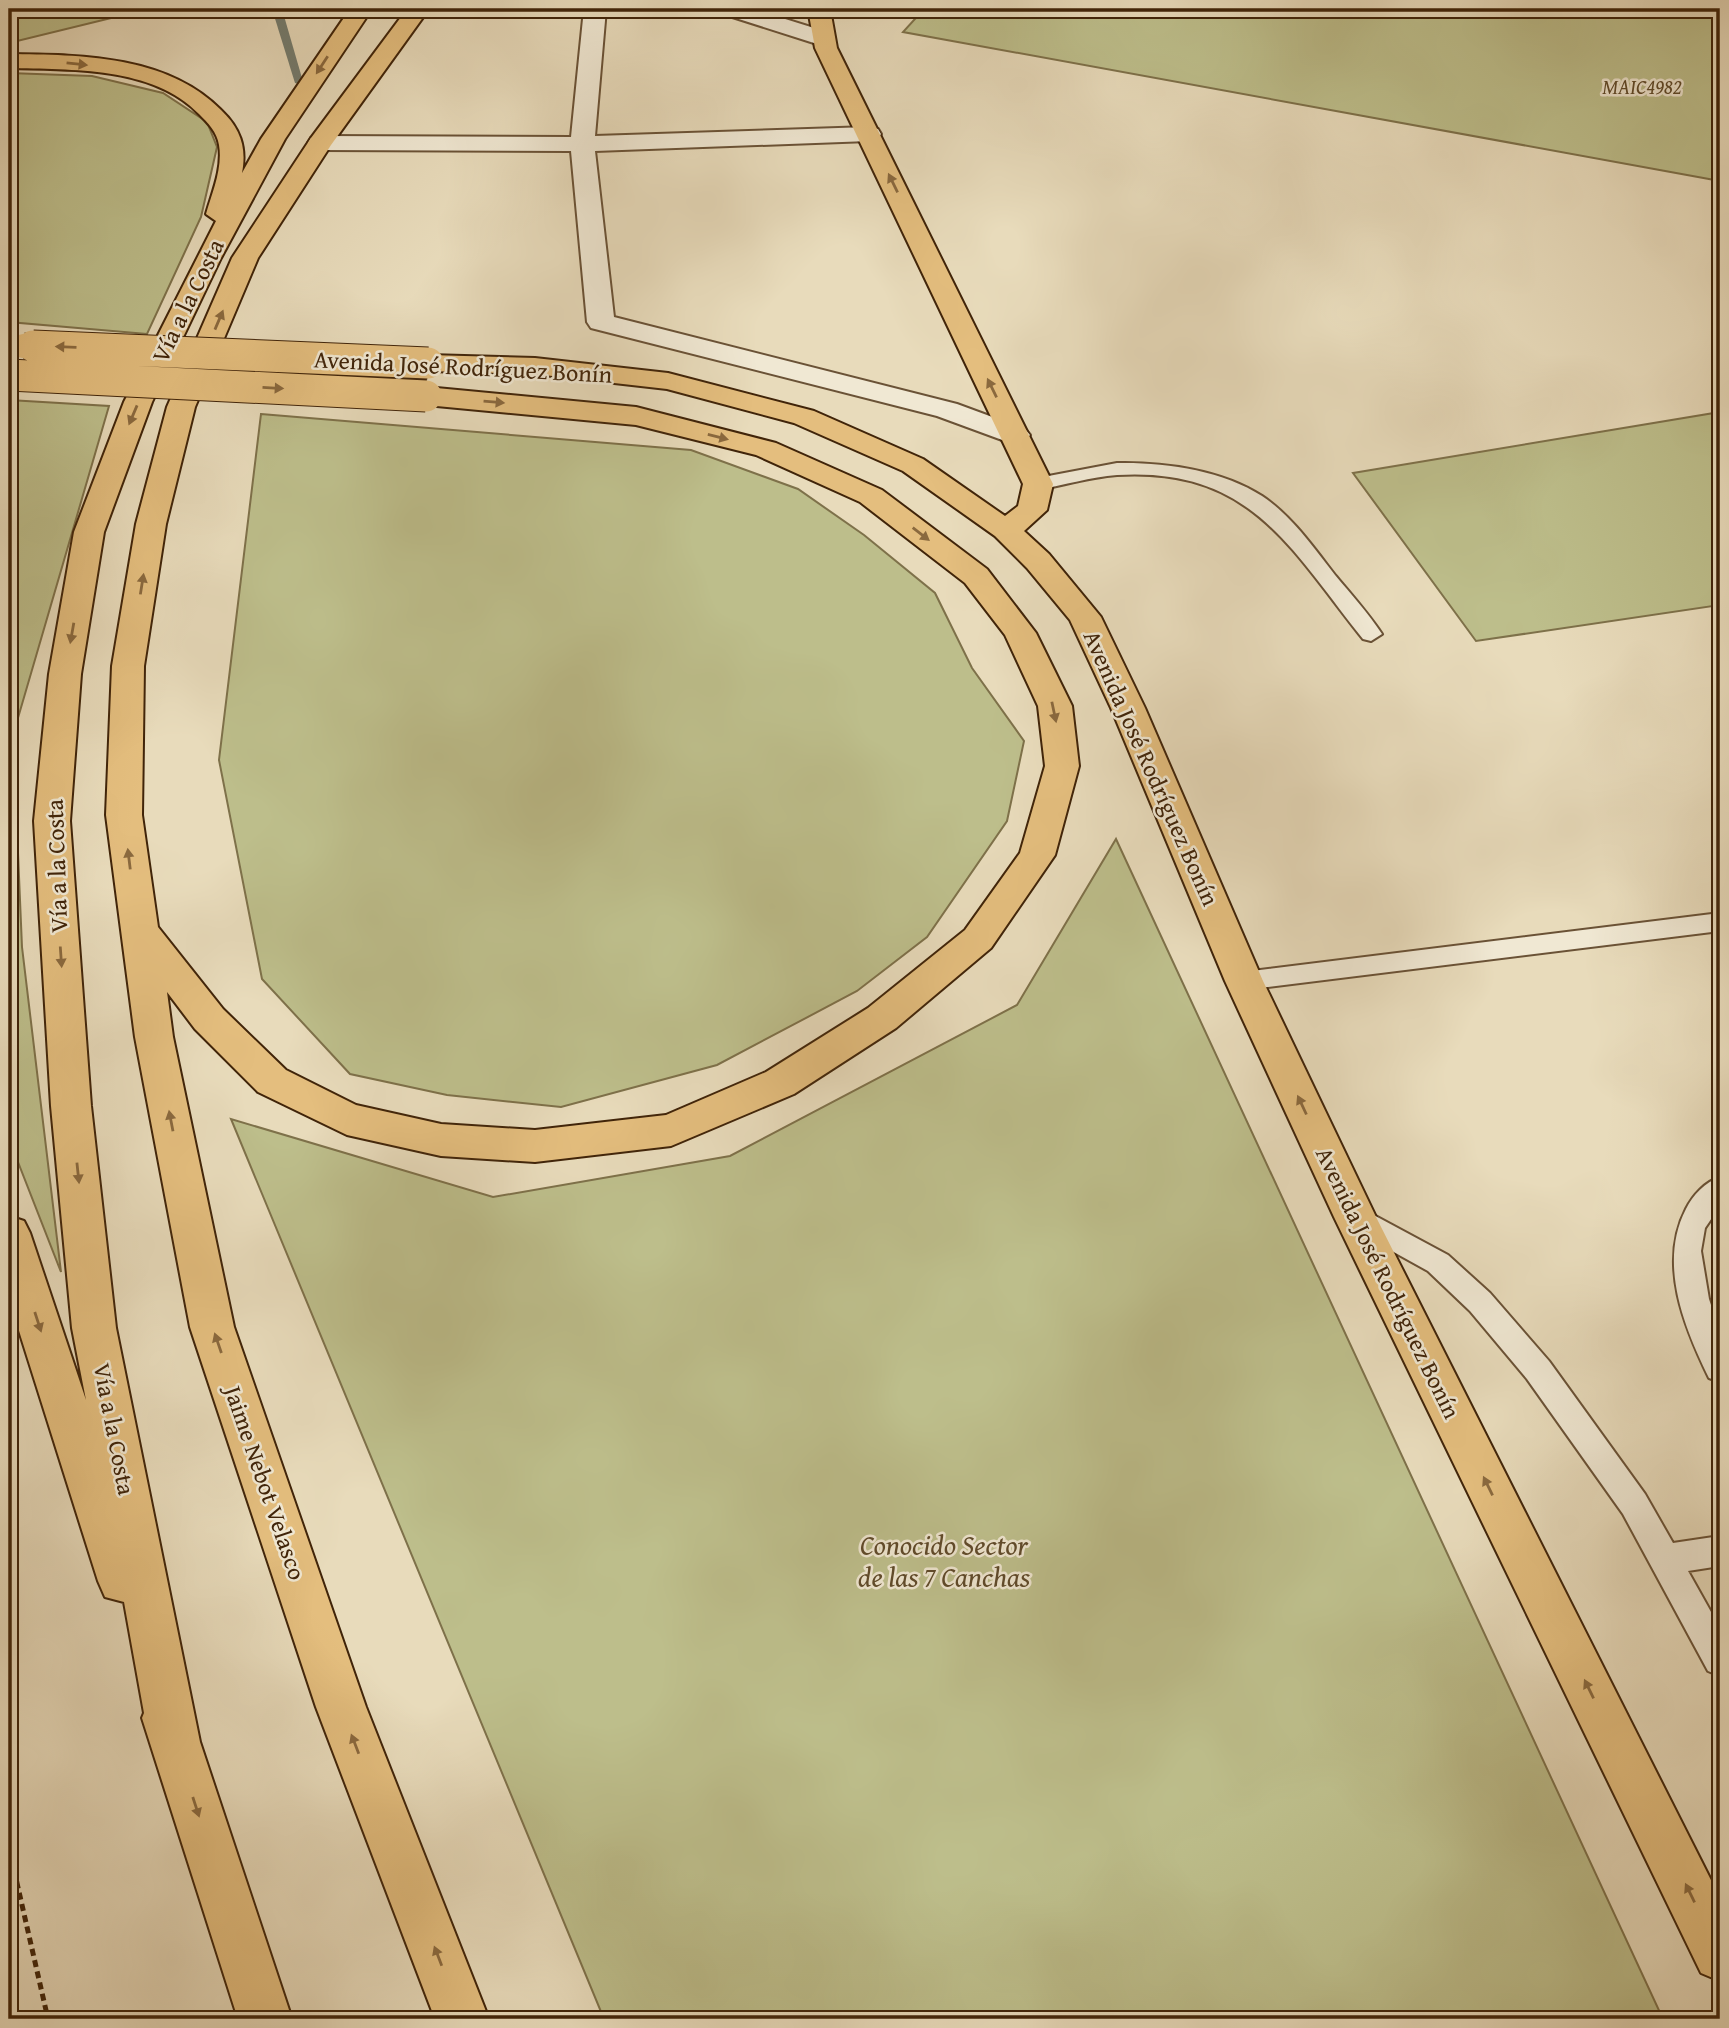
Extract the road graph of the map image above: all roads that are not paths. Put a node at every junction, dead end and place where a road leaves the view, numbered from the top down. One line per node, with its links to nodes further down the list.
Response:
1 (361, 9): 11 (main road, Vía a la Costa, one-way to 11)
2 (418, 9): 9 (main road, Vía a la Costa)
3 (595, 9): 10 (street)
4 (731, 9): 6 (street)
5 (819, 9): 6 (main road)
6 (822, 38): 8 (main road)
7 (9, 61): 11 (main road, one-way to 11)
8 (869, 134): 10 (street); 15 (main road, one-way to 8)
9 (320, 143): 10 (street); 20 (main road, Vía a la Costa, one-way to 9)
10 (582, 144): 15 (street)
11 (208, 258): 29 (main road, Vía a la Costa, one-way to 29)
12 (17, 345): 14 (main road, Avenida José Rodríguez Bonín, one-way to 12, bridge)
13 (9, 375): 14 (main road, Avenida José Rodríguez Bonín, one-way to 14, bridge)
14 (427, 379): 17 (main road, Avenida José Rodríguez Bonín); 20 (main road, Avenida José Rodríguez Bonín, one-way to 20)
15 (1015, 435): 16 (main road)
16 (1038, 484): 17 (main road); 18 (lane)
17 (1006, 530): 21 (main road, Avenida José Rodríguez Bonín)
18 (1371, 634)
19 (1720, 922): 21 (lane)
20 (138, 927): 32 (main road, Jaime Nebot Velasco, one-way to 20)
21 (1244, 981): 23 (main road, Avenida José Rodríguez Bonín, one-way to 21)
22 (1720, 1188): 25 (lane)
23 (1355, 1217): 27 (lane); 30 (main road, Avenida José Rodríguez Bonín, one-way to 23)
24 (9, 1233): 29 (main road, one-way to 29)
25 (1720, 1368)
26 (1720, 1551): 27 (lane)
27 (1668, 1559): 28 (lane)
28 (1720, 1660)
29 (175, 1742): 31 (main road, one-way to 31)
30 (1720, 1954)
31 (265, 2019)
32 (462, 2019)

